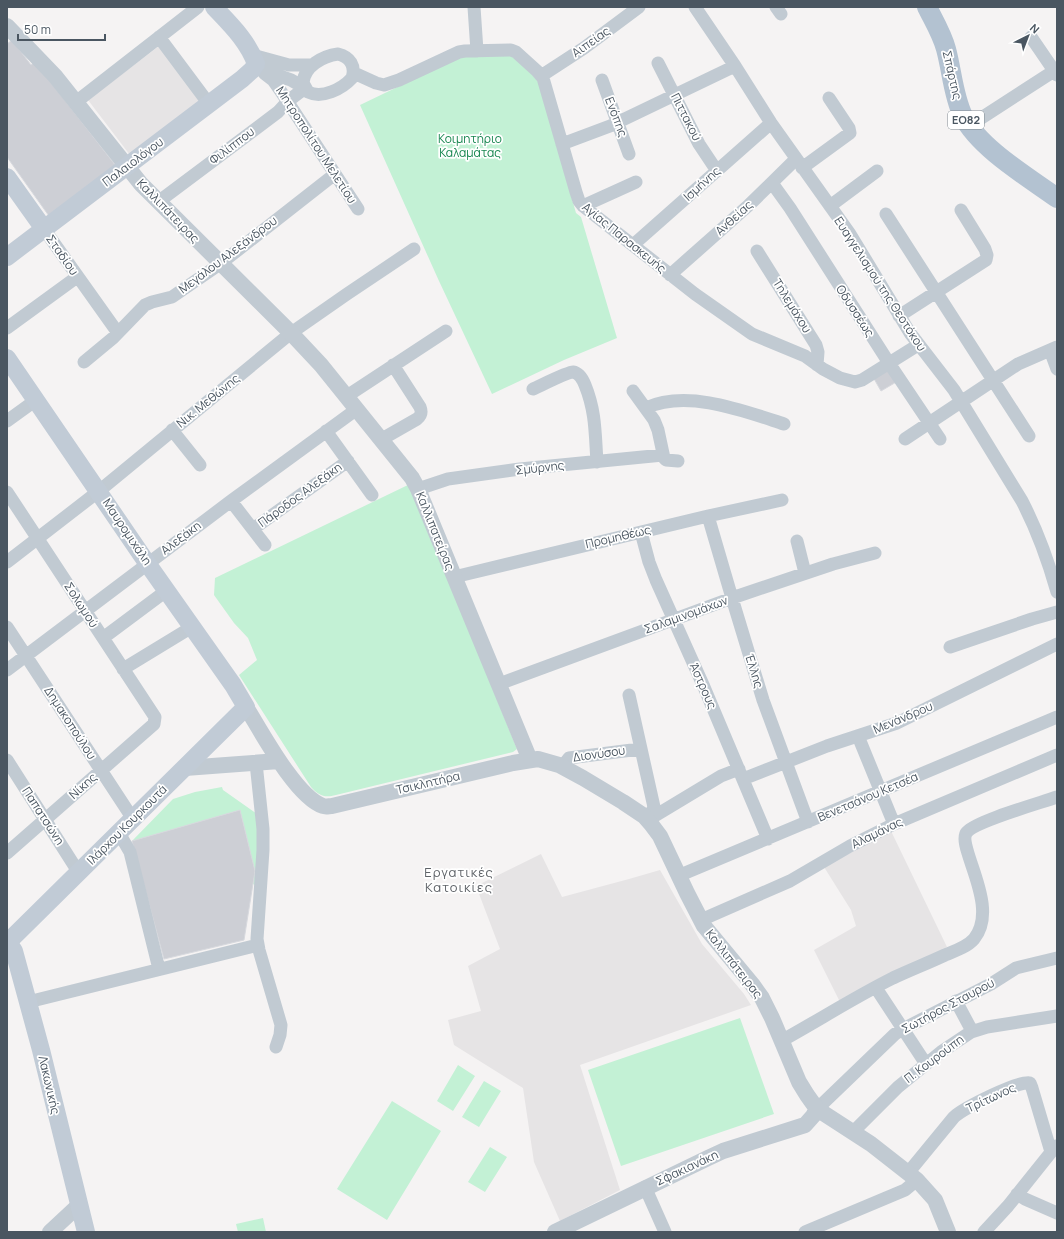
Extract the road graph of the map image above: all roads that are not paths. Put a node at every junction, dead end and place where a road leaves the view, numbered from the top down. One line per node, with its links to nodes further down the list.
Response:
1 (198, 7): 8 (street)
2 (214, 7): 12 (main road, Μητροπολίτου Μελετίου)
3 (474, 7): 10 (street)
4 (639, 7): 17 (street, Αιπείας)
5 (695, 7): 14 (street, Ευαγγελισμού της Θεοτόκου)
6 (927, 7): 27 (main road, Σπάρτης / ΕΟ82)
7 (7, 26): 23 (street, Καλλιπάτειρας)
8 (159, 37): 23 (street); 24 (street)
9 (1031, 37): 16 (street)
10 (477, 51): 15 (street); 17 (street)
11 (658, 62): 20 (street, Πιττακού)
12 (256, 63): 13 (street); 19 (street); 22 (street, Μητροπολίτου Μελετίου); 24 (main road, Παλαιολόγου)
13 (313, 65): 15 (street); 19 (street)
14 (735, 66): 20 (street); 26 (street, Ευαγγελισμού της Θεοτόκου)
15 (354, 73): 19 (street)
16 (1056, 73): 27 (street)
17 (541, 76): 28 (street, Αγίας Παρασκευής)
18 (602, 80): 25 (street, Ενόπης)
19 (305, 88): 22 (street, Φιλίππου)
20 (674, 96): 25 (street); 32 (street, Πιττακού)
21 (829, 98): 30 (street, Ανθείας)
22 (288, 101): 34 (street, Μητροπολίτου Μελετίου); 39 (street, Φιλίππου)
23 (76, 102): 31 (street, Καλλιπάτειρας)
24 (209, 104): 31 (main road, Παλαιολόγου)
25 (618, 122): 28 (street); 29 (street, Ενόπης)
26 (771, 123): 30 (street, Ευαγγελισμού της Θεοτόκου); 32 (street, Ισμήνης)
27 (969, 126): 38 (main road, Σπάρτης / ΕΟ82)
28 (562, 144): 40 (street, Αγίας Παρασκευής)
29 (629, 154)
30 (799, 164): 37 (street, Ανθείας); 41 (street, Ευαγγελισμού της Θεοτόκου)
31 (126, 167): 39 (street, Καλλιπάτειρας); 45 (main road, Παλαιολόγου)
32 (717, 171): 46 (street, Ισμήνης)
33 (877, 171): 41 (street)
34 (335, 174): 42 (street, Μητροπολίτου Μελετίου); 50 (street, Μεγάλου Αλεξάνδρου)
35 (7, 177): 45 (main road, Σταδίου)
36 (636, 182): 40 (street)
37 (772, 183): 51 (street, Ανθείας); 63 (street, Οδυσσέως)
38 (1057, 198)
39 (158, 202): 50 (street, Καλλιπάτειρας)
40 (583, 206): 46 (street, Αγίας Παρασκευής)
41 (830, 206): 54 (street, Ευαγγελισμού της Θεοτόκου)
42 (358, 209)
43 (961, 210): 53 (street)
44 (886, 214): 53 (street)
45 (44, 229): 49 (main road, Παλαιολόγου); 52 (street, Σταδίου)
46 (633, 245): 51 (street, Αγίας Παρασκευής)
47 (414, 249): 58 (street, Νικ. Μεθώνης)
48 (757, 251): 65 (street, Τηλεμάχου)
49 (7, 257)
50 (220, 264): 57 (street, Μεγάλου Αλεξάνδρου); 58 (street, Καλλιπάτειρας)
51 (670, 275): 65 (street, Αγίας Παρασκευής)
52 (78, 277): 55 (street); 57 (street, Σταδίου)
53 (937, 292): 54 (street); 67 (street)
54 (899, 316): 59 (street, Ευαγγελισμού της Θεοτόκου)
55 (7, 328)
56 (446, 331): 64 (street)
57 (118, 333): 62 (street, Μεγάλου Αλεξάνδρου)
58 (291, 333): 70 (street, Καλλιπατείρας); 78 (street, Νικ. Μεθώνης)
59 (918, 345): 63 (street, Αγίας Παρασκευής); 72 (street, Ευαγγελισμού της Θεοτόκου)
60 (1053, 349): 66 (street); 67 (street)
61 (7, 358): 71 (main road, Μαυρομιχάλη)
62 (84, 362)
63 (889, 363): 65 (street, Αγίας Παρασκευής); 76 (street, Οδυσσέως)
64 (393, 365): 70 (street); 81 (street)
65 (817, 365)
66 (1057, 369)
67 (994, 381): 72 (street); 80 (street)
68 (533, 389): 86 (street)
69 (633, 391): 73 (street)
70 (346, 396): 74 (street, Καλλιπατείρας)
71 (36, 400): 75 (street); 90 (main road, Μαυρομιχάλη)
72 (961, 402): 76 (street); 107 (street, Ευαγγελισμού της Θεοτόκου)
73 (646, 408): 77 (street); 84 (street)
74 (357, 409): 79 (street, Αλεξάκη); 81 (street, Καλλιπατείρας)
75 (7, 421)
76 (929, 423): 82 (street); 83 (street, Οδυσσέως)
77 (784, 424)
78 (172, 430): 88 (street); 90 (street, Νικ. Μεθώνης)
79 (326, 431): 85 (street); 93 (street, Αλεξάκη)
80 (1029, 436)
81 (382, 439): 89 (street, Καλλιπατείρας)
82 (905, 439)
83 (940, 439)
84 (663, 455): 86 (street, Σμύρνης); 87 (street)
85 (348, 461): 92 (street); 96 (street, Πάροδος Αλεξάκη)
86 (597, 462): 89 (street, Σμύρνης)
87 (678, 462)
88 (200, 465)
89 (418, 489): 105 (street, Καλλιπατείρας)
90 (99, 491): 98 (street, Νικ. Μεθώνης); 103 (main road, Μαυρομιχάλη)
91 (7, 492): 98 (street, Σολωμού)
92 (372, 495)
93 (231, 500): 96 (street); 103 (street, Αλεξάκη)
94 (782, 500): 95 (street, Προμηθέως)
95 (708, 516): 97 (street, Προμηθέως); 108 (street, Έλλης)
96 (253, 530): 100 (street)
97 (641, 532): 105 (street, Προμηθέως); 111 (street, Άστρους)
98 (38, 539): 102 (street, Νικ. Μεθώνης); 109 (street, Σολωμού)
99 (797, 541): 104 (street)
100 (265, 545)
101 (875, 552): 104 (street, Σαλαμινομάχων)
102 (7, 562)
103 (147, 563): 106 (main road, Μαυρομιχάλη); 109 (street, Αλεξάκη)
104 (805, 573): 108 (street, Σαλαμινομάχων)
105 (454, 577): 120 (street, Καλλιπατείρας)
106 (166, 591): 112 (main road, Μαυρομιχάλη); 114 (street)
107 (1057, 592)
108 (732, 598): 111 (street, Σαλαμινομάχων); 131 (street, Έλλης)
109 (85, 611): 114 (street, Σολωμού); 117 (street, Αλεξάκη)
110 (1057, 612): 116 (street)
111 (674, 620): 120 (street, Σαλαμινομάχων); 136 (street, Άστρους)
112 (192, 627): 118 (street); 122 (main road, Μαυρομιχάλη)
113 (7, 628): 117 (street, Δημακοπούλου)
114 (103, 638): 118 (street, Σολωμού)
115 (1057, 644): 125 (street, Μενάνδρου)
116 (950, 647)
117 (25, 656): 119 (street, Αλεξάκη); 135 (street, Δημακοπούλου)
118 (123, 669): 123 (street, Σολωμού)
119 (7, 670)
120 (499, 684): 129 (street, Καλλιπατείρας)
121 (628, 695): 126 (street)
122 (246, 707): 130 (street); 134 (main road, Ιλάρχου Κουρκουτά)
123 (155, 717): 135 (street, Νίκης)
124 (1057, 718): 137 (street, Βενετσάνου Κετσέα)
125 (858, 736): 131 (street, Μενάνδρου); 137 (street)
126 (640, 749): 133 (street, Διονύσου); 141 (street)
127 (1057, 755): 143 (street, Αλαμάνας)
128 (7, 760): 140 (street, Παπατσώνη)
129 (530, 760): 130 (street, Τσικλητήρα); 133 (street, Καλλιπάτειρας)
130 (279, 761): 132 (street)
131 (786, 762): 136 (street, Μενάνδρου); 142 (street, Έλλης)
132 (256, 763): 134 (street); 151 (street)
133 (562, 767): 141 (street, Καλλιπάτειρας)
134 (185, 768): 139 (main road, Ιλάρχου Κουρκουτά)
135 (101, 770): 139 (street, Δημακοπούλου); 140 (street, Νίκης)
136 (741, 774): 141 (street, Μενάνδρου); 145 (street, Άστρους)
137 (881, 792): 142 (street, Βενετσάνου Κετσέα); 143 (street)
138 (1057, 797): 154 (street)
139 (133, 819): 144 (main road, Ιλάρχου Κουρκουτά)
140 (45, 820): 146 (street, Νίκης); 147 (street, Παπατσώνη)
141 (648, 820): 148 (street, Καλλιπάτειρας)
142 (808, 822): 145 (street, Βενετσάνου Κετσέα)
143 (894, 824): 149 (street, Αλαμάνας)
144 (119, 833): 147 (main road, Ιλάρχου Κουρκουτά); 153 (street)
145 (768, 839): 148 (street, Βενετσάνου Κετσέα)
146 (7, 853)
147 (79, 873): 150 (main road, Ιλάρχου Κουρκουτά)
148 (678, 876): 149 (street, Καλλιπάτειρας)
149 (701, 920): 160 (street, Καλλιπάτειρας)
150 (8, 941): 156 (main road, Λακωνικής)
151 (258, 945): 153 (street); 161 (street)
152 (1057, 958): 155 (street, Σωτήρος Σταυρού)
153 (160, 969): 156 (street)
154 (876, 988): 158 (street); 160 (street)
155 (956, 1001): 158 (street, Σωτήρος Σταυρού); 159 (street)
156 (28, 1002): 169 (main road, Λακωνικής)
157 (1057, 1016): 159 (street, Π. Κουρούπη)
158 (903, 1029): 162 (street); 163 (street, Σωτήρος Σταυρού)
159 (972, 1032): 162 (street, Π. Κουρούπη)
160 (781, 1041): 163 (street, Καλλιπάτειρας)
161 (276, 1047)
162 (926, 1064): 164 (street, Π. Κουρούπη)
163 (817, 1109): 164 (street, Καλλιπάτειρας); 167 (street, Σφακιανάκη)
164 (853, 1132): 166 (street, Καλλιπάτειρας)
165 (1054, 1148): 166 (street, Τρίτωνος); 168 (street)
166 (913, 1176): 171 (street); 177 (street, Καλλιπάτειρας)
167 (645, 1187): 174 (street, Σφακιανάκη); 175 (street)
168 (1017, 1194): 170 (street); 178 (street)
169 (79, 1205): 172 (street); 173 (main road, Λακωνικής)
170 (1057, 1213)
171 (831, 1227): 176 (street)
172 (50, 1232)
173 (86, 1232)
174 (555, 1232)
175 (665, 1232)
176 (805, 1232)
177 (948, 1232)
178 (984, 1232)

